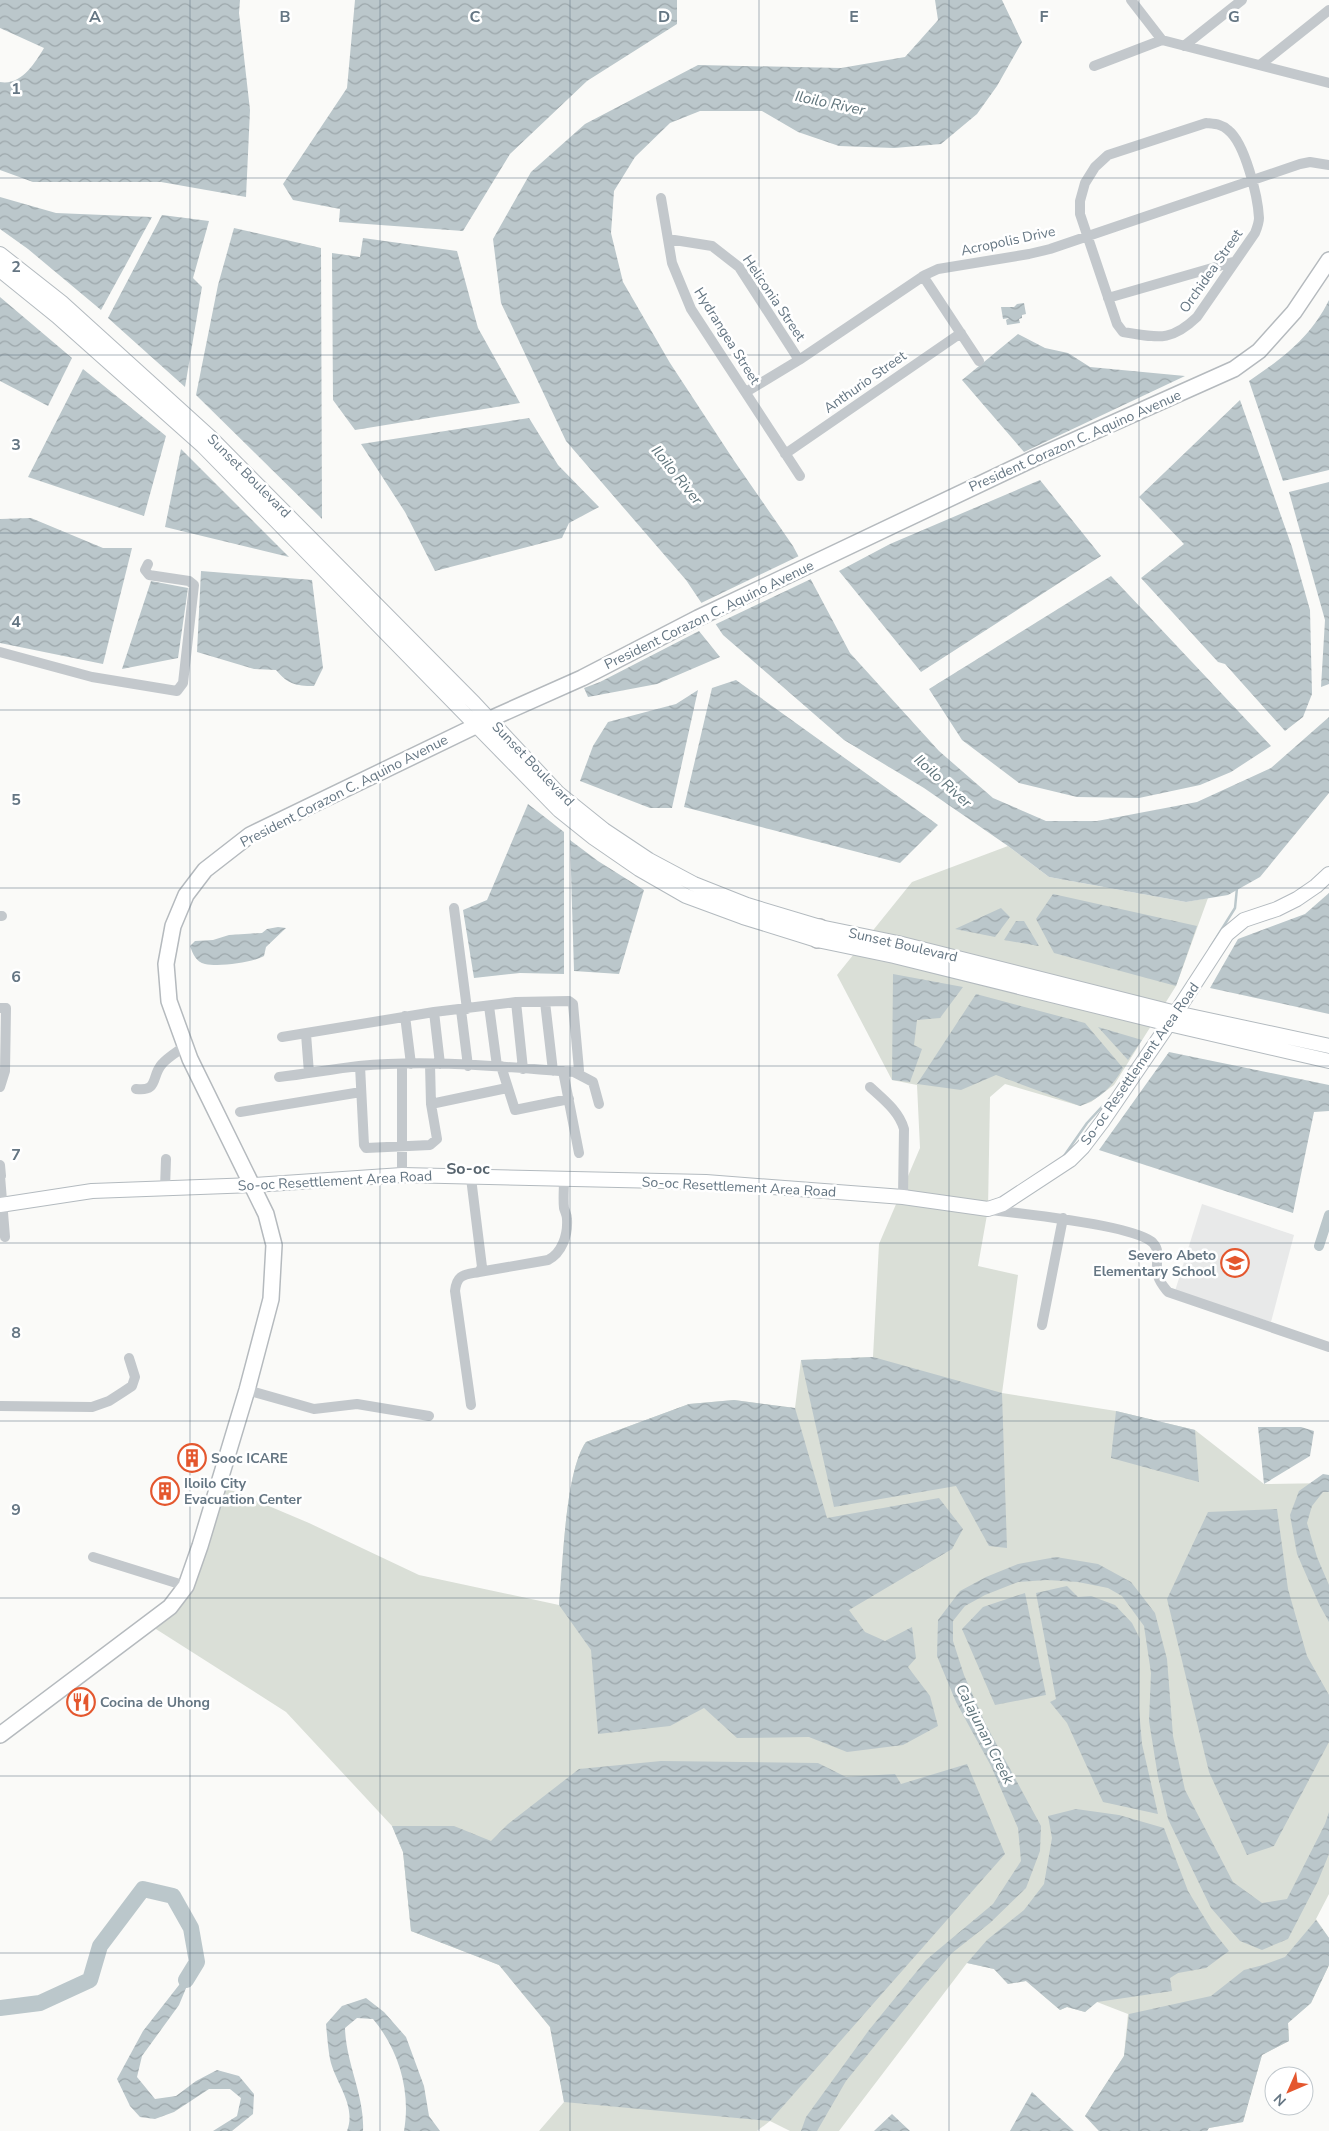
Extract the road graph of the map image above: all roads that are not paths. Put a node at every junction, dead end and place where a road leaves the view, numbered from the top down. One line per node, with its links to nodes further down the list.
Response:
1 (1242, 0): 5 (street)
2 (1135, 1): 4 (street)
3 (1329, 10): 6 (street)
4 (1162, 40): 5 (street); 7 (street)
5 (1184, 46): 6 (street)
6 (1260, 65): 8 (street)
7 (1094, 66)
8 (1329, 83)
9 (1329, 165): 10 (street, Acropolis Drive)
10 (1252, 180): 12 (street, Acropolis Drive); 12 (street, Orchidea Street); 16 (street, Orchidea Street)
11 (661, 198): 13 (street, Hydrangea Street)
12 (1086, 236): 18 (street, Acropolis Drive); 19 (street, Orchidea Street)
13 (668, 239): 21 (street, Heliconia Street); 23 (street, Hydrangea Street)
14 (0, 254): 24 (main road, Sunset Boulevard)
15 (1329, 260): 29 (main road, President Corazon C. Aquino Avenue)
16 (1233, 262): 19 (street); 19 (street, Orchidea Street)
17 (0, 270): 24 (main road, Sunset Boulevard)
18 (923, 276): 20 (street); 21 (street, Acropolis Drive)
19 (1108, 298)
20 (961, 333): 22 (street); 25 (street, Anthurio Street)
21 (798, 360): 23 (street, Acropolis Drive)
22 (979, 361)
23 (746, 392): 25 (street, Hydrangea Street)
24 (183, 420): 29 (main road, Sunset Boulevard)
25 (785, 454): 26 (street, Hydrangea Street)
26 (800, 476)
27 (148, 564): 28 (street)
28 (0, 652)
29 (484, 722): 39 (main road, Sunset Boulevard); 42 (main road, President Corazon C. Aquino Avenue)
30 (1329, 874): 39 (main road, So-oc Resettlement Area Road)
31 (454, 908): 36 (street)
32 (516, 1002): 33 (street); 34 (street); 50 (street)
33 (545, 1002): 51 (street); 52 (street)
34 (489, 1006): 36 (street); 49 (street)
35 (0, 1008): 55 (street)
36 (464, 1009): 37 (street); 48 (street)
37 (434, 1012): 38 (street); 46 (street)
38 (405, 1016): 40 (street); 45 (street)
39 (1172, 1018): 43 (main road, Sunset Boulevard); 44 (main road, Sunset Boulevard); 75 (main road, So-oc Resettlement Area Road)
40 (306, 1034): 41 (street); 53 (street)
41 (282, 1037)
42 (185, 1046): 58 (street); 71 (main road, President Corazon C. Aquino Avenue)
43 (1329, 1046)
44 (1329, 1061)
45 (406, 1064): 46 (street); 47 (street); 64 (street)
46 (435, 1064): 48 (street); 61 (street)
47 (360, 1066): 53 (street); 59 (street)
48 (468, 1066): 49 (street)
49 (499, 1066): 50 (street); 57 (street)
50 (523, 1069): 51 (street)
51 (558, 1071): 52 (street); 60 (street)
52 (574, 1072): 62 (street)
53 (310, 1073): 54 (street)
54 (279, 1077)
55 (0, 1086)
56 (870, 1087): 73 (street)
57 (507, 1088): 60 (street); 61 (street)
58 (136, 1089)
59 (362, 1092): 63 (street); 64 (street)
60 (568, 1099): 65 (street)
61 (432, 1104): 64 (street)
62 (599, 1104)
63 (240, 1112)
64 (401, 1147): 68 (street)
65 (579, 1153)
66 (166, 1159): 72 (street)
67 (0, 1172): 74 (street)
68 (402, 1175): 69 (main road, So-oc Resettlement Area Road); 71 (main road, So-oc Resettlement Area Road)
69 (471, 1178): 70 (main road, So-oc Resettlement Area Road); 78 (street)
70 (564, 1180): 73 (main road, So-oc Resettlement Area Road); 78 (street)
71 (254, 1185): 72 (main road, So-oc Resettlement Area Road); 82 (main road, President Corazon C. Aquino Avenue)
72 (165, 1188): 74 (main road, So-oc Resettlement Area Road)
73 (903, 1198): 75 (main road, So-oc Resettlement Area Road)
74 (1, 1205): 77 (street)
75 (988, 1210): 76 (street)
76 (1063, 1218): 79 (street); 80 (street)
77 (5, 1237)
78 (479, 1272): 83 (street)
79 (1042, 1325)
80 (1329, 1347)
81 (129, 1358): 84 (street)
82 (247, 1390): 85 (street); 87 (main road, President Corazon C. Aquino Avenue)
83 (471, 1405)
84 (0, 1406)
85 (429, 1416)
86 (94, 1557): 87 (street)
87 (186, 1586): 88 (main road, President Corazon C. Aquino Avenue)
88 (0, 1735)

